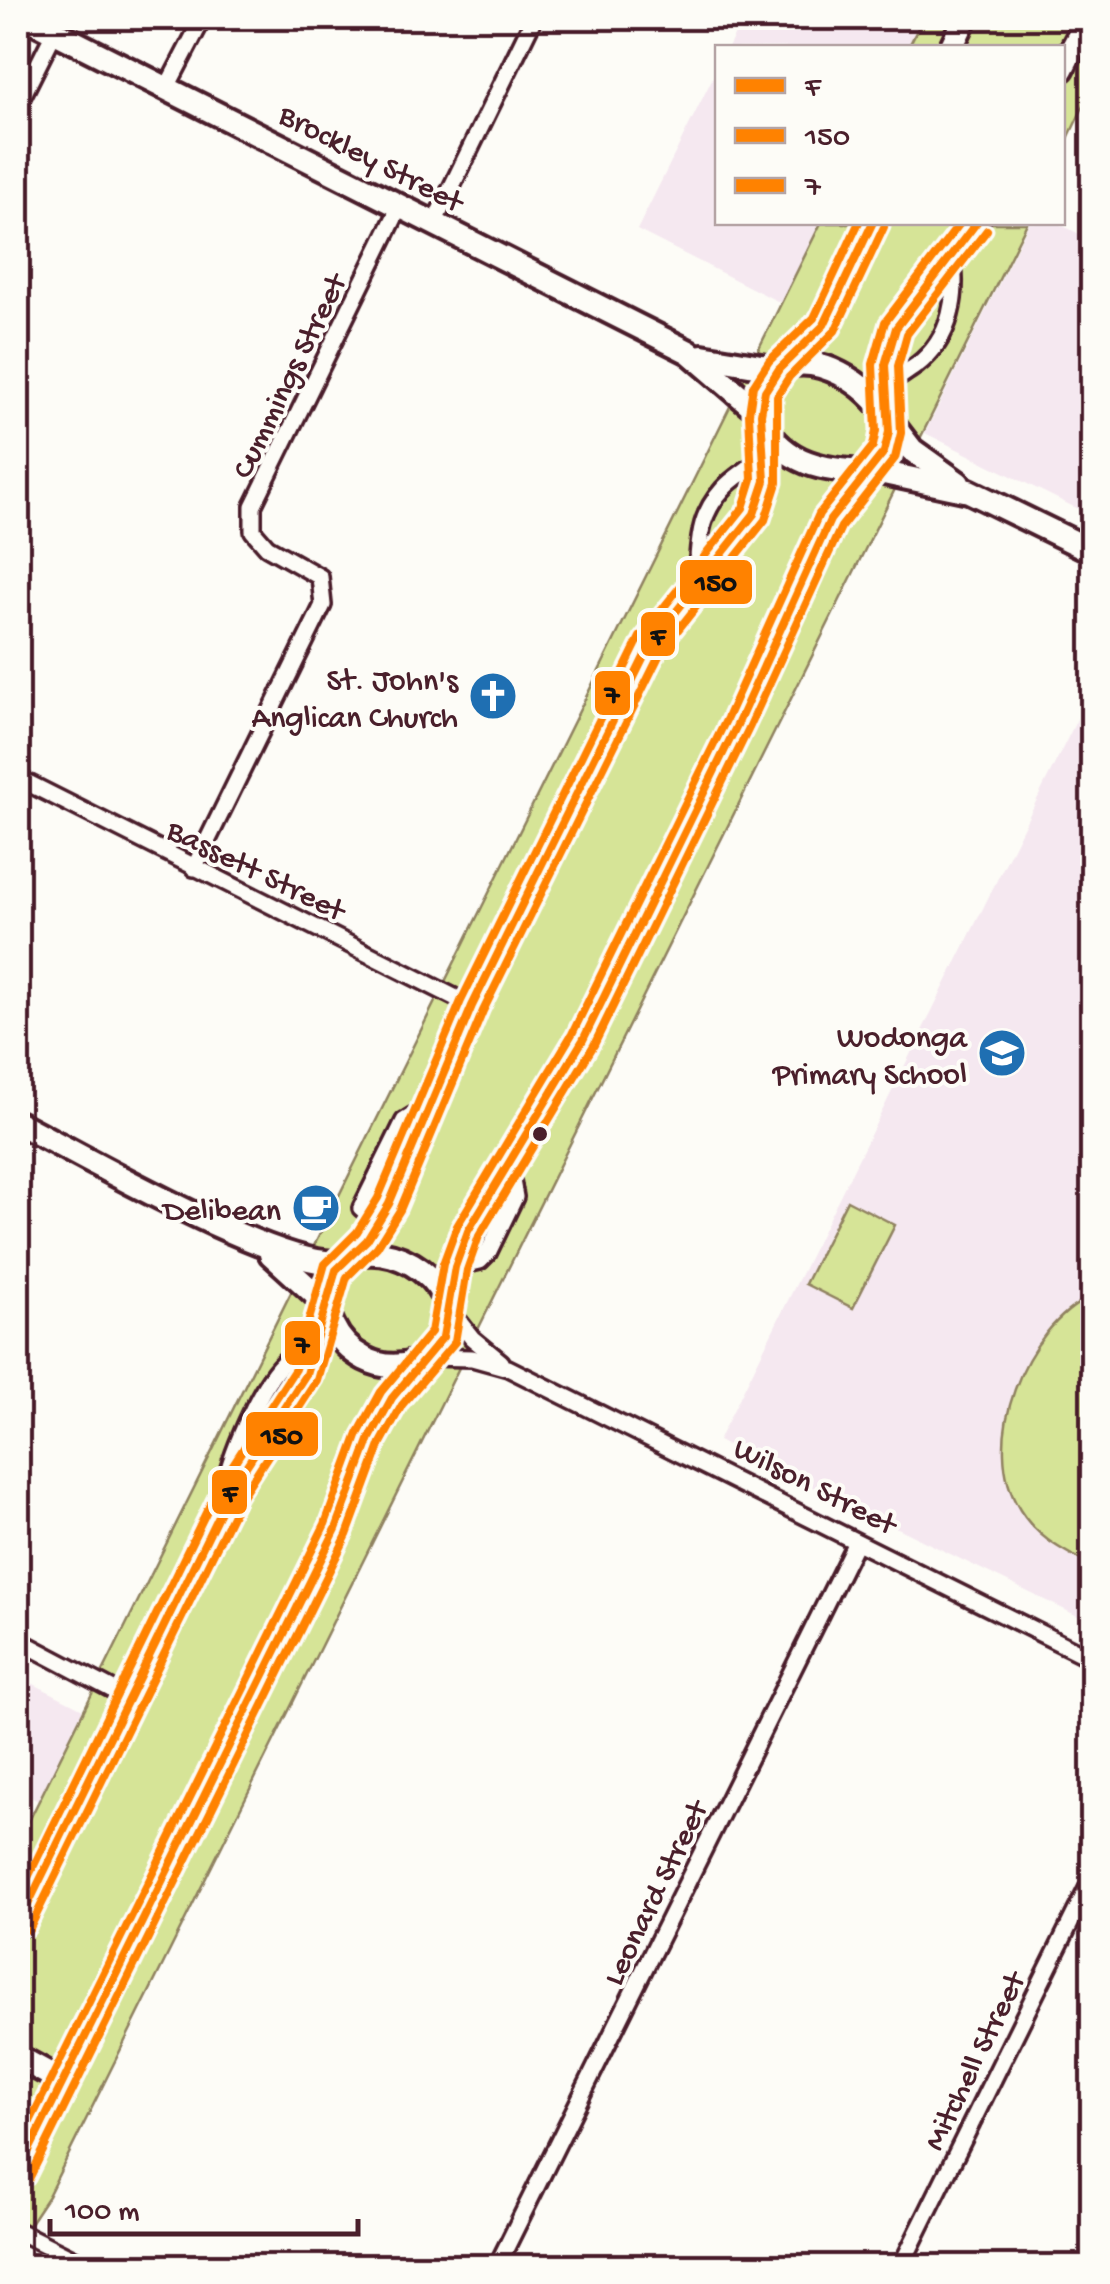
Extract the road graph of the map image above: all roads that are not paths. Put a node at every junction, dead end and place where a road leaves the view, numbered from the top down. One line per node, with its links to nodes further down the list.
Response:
1 (27, 18): 6 (main road, Brockley Street)
2 (203, 18): 9 (street)
3 (534, 18): 12 (street)
4 (965, 18): 7 (main road)
5 (1088, 18): 8 (main road)
6 (55, 31): 9 (main road, Brockley Street); 10 (street)
7 (952, 45)
8 (1065, 63)
9 (166, 89): 11 (main road, Brockley Street)
10 (18, 105)
11 (400, 206): 12 (main road, Brockley Street); 27 (street, Cummings Street)
12 (434, 223): 16 (main road, Brockley Street)
13 (871, 225): 17 (main road)
14 (975, 225): 15 (main road)
15 (952, 255): 18 (main road); 18 (street)
16 (688, 352): 17 (main road, Brockley Street); 20 (main road, Brockley Street)
17 (784, 366): 19 (main road); 20 (main road)
18 (885, 389): 19 (main road)
19 (888, 418): 22 (main road); 23 (main road)
20 (762, 419): 21 (main road); 22 (main road)
21 (764, 453): 25 (main road); 25 (street)
22 (869, 471): 23 (main road); 33 (main road)
23 (969, 491): 24 (main road)
24 (1092, 551)
25 (694, 589): 28 (main road)
26 (18, 778): 27 (street, Bassett Street)
27 (194, 868): 28 (street, Bassett Street)
28 (472, 1006): 31 (main road)
29 (18, 1123): 30 (main road)
30 (261, 1246): 31 (main road); 32 (main road)
31 (344, 1260): 32 (main road); 33 (main road)
32 (326, 1306): 34 (main road); 39 (main road)
33 (448, 1307): 34 (main road); 35 (street, Wilson Street)
34 (423, 1359): 35 (street, Wilson Street); 43 (main road)
35 (508, 1368): 36 (street, Wilson Street)
36 (856, 1542): 38 (street, Wilson Street); 47 (street, Leonard Street)
37 (18, 1640): 39 (street)
38 (1092, 1660)
39 (130, 1699): 41 (main road)
40 (1092, 1878): 48 (street, Mitchell Street)
41 (18, 1925)
42 (18, 2057): 43 (main road)
43 (62, 2081): 44 (main road)
44 (18, 2173)
45 (18, 2231): 46 (street)
46 (88, 2266)
47 (497, 2266)
48 (901, 2266)

